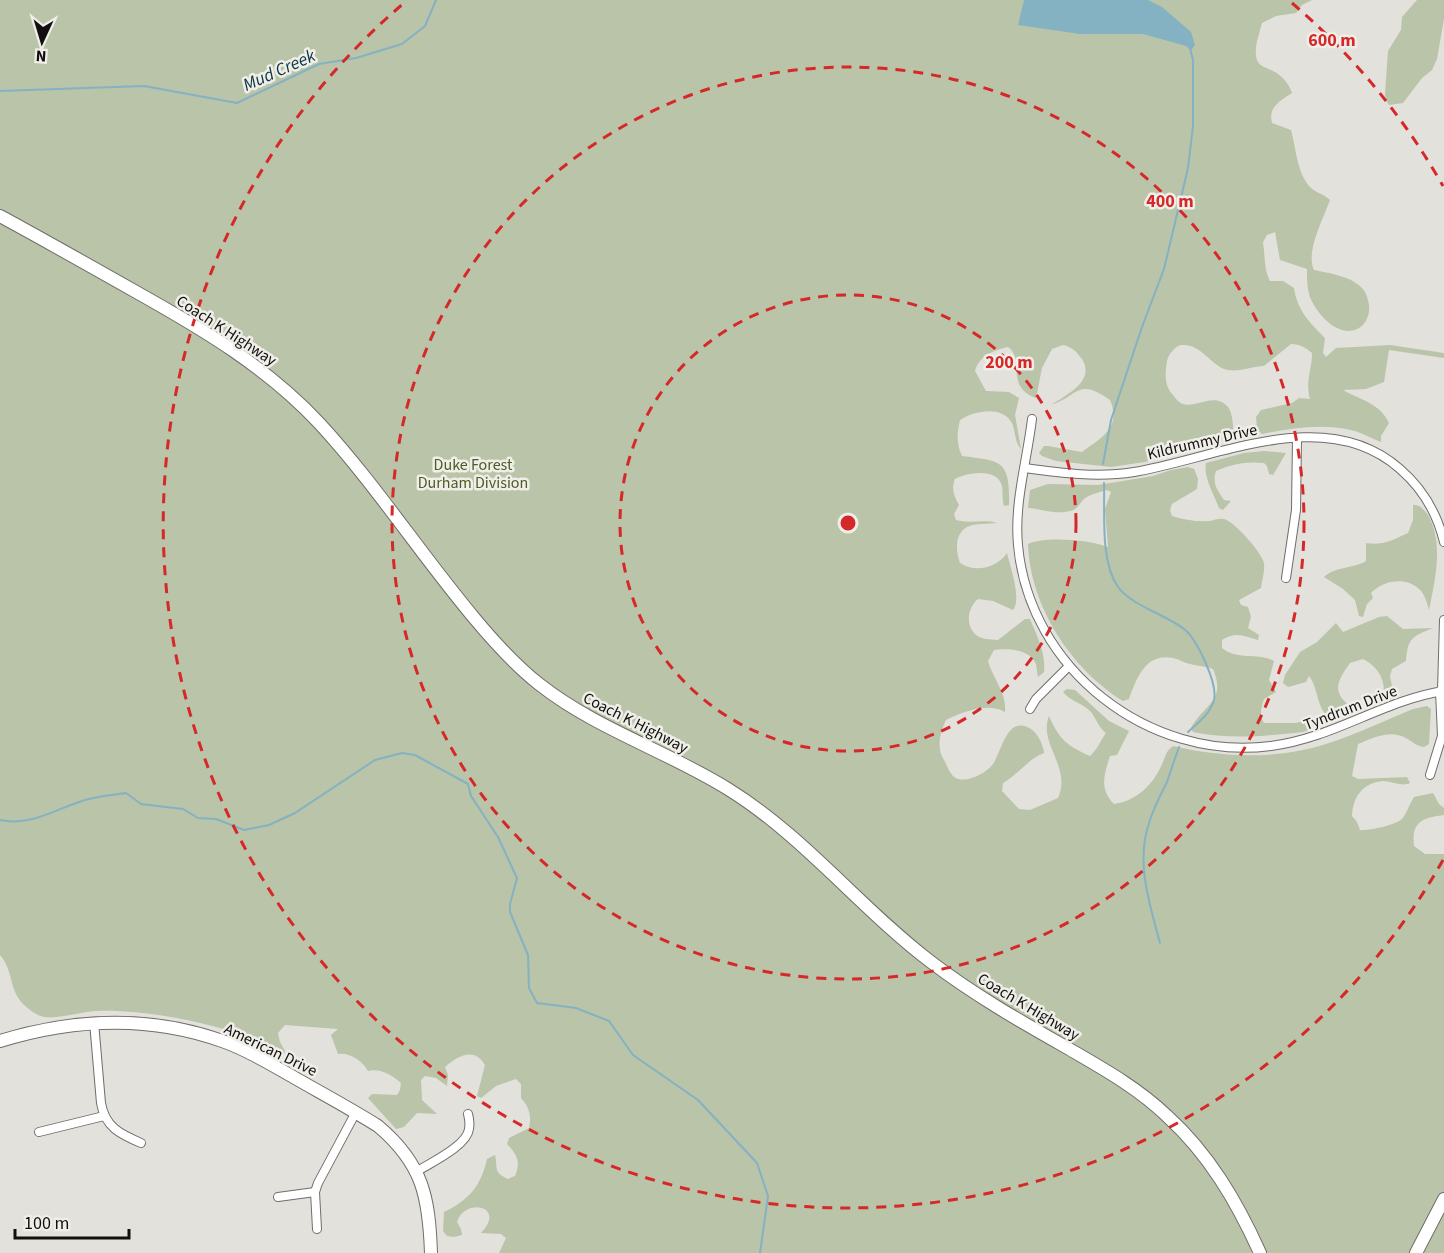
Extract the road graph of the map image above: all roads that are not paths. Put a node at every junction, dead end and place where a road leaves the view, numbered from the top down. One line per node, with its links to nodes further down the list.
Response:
1 (0, 216): 25 (street, Coach K Highway)
2 (1032, 419): 4 (street, Tyndrum Drive)
3 (1297, 439): 4 (street, Kildrummy Drive); 5 (street, Kildrummy Drive); 6 (street)
4 (1025, 468): 8 (street, Tyndrum Drive)
5 (1444, 542)
6 (1286, 578)
7 (1444, 620): 9 (street)
8 (1069, 666): 9 (street, Tyndrum Drive); 10 (street)
9 (1442, 691): 11 (street)
10 (1030, 709)
11 (1430, 775)
12 (94, 1022): 13 (street, American Drive); 14 (street, American Drive); 16 (street)
13 (0, 1041)
14 (356, 1112): 19 (street, American Drive); 20 (street)
15 (468, 1114): 19 (street)
16 (104, 1116): 17 (street); 18 (street)
17 (39, 1132)
18 (141, 1143)
19 (416, 1172): 24 (street, American Drive)
20 (315, 1192): 21 (street); 23 (street)
21 (278, 1197)
22 (1444, 1199): 26 (street)
23 (317, 1229)
24 (431, 1253)
25 (1260, 1253)
26 (1416, 1253)

